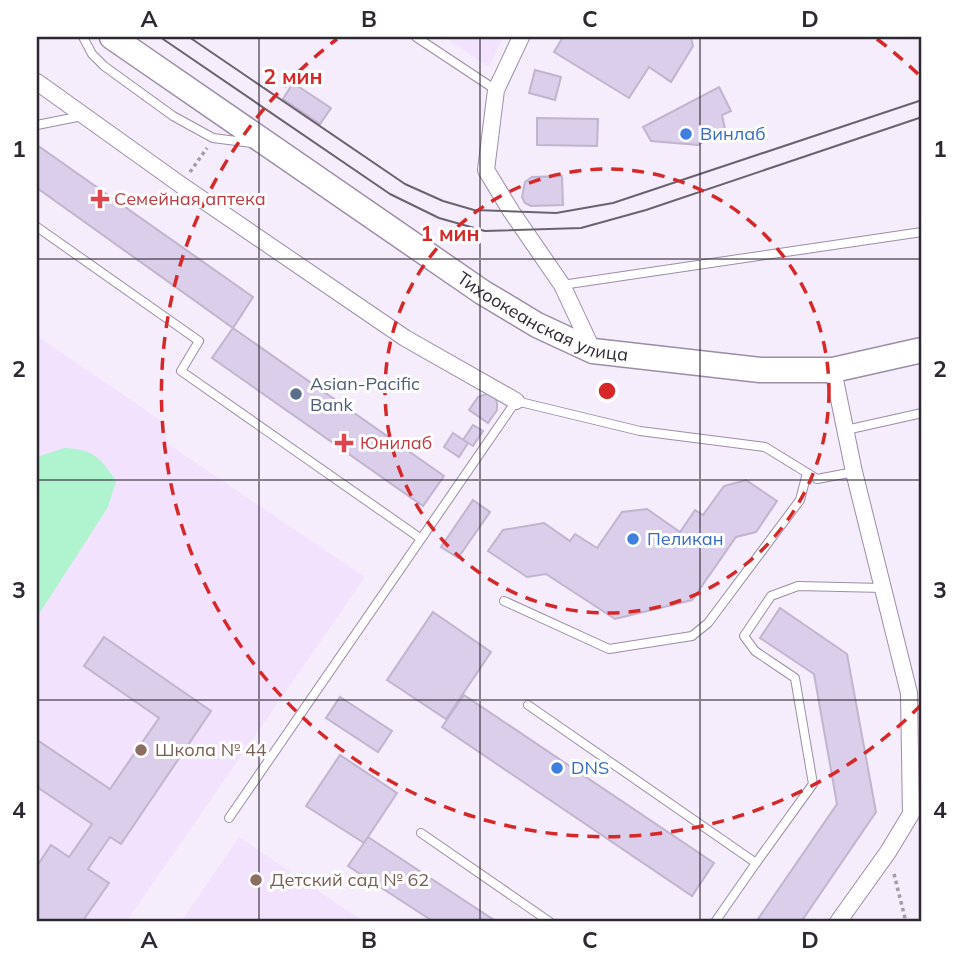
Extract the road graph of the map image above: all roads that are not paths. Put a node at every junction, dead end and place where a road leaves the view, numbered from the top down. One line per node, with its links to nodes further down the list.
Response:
1 (83, 37): 9 (lane)
2 (112, 37): 9 (main road, Тихоокеанская улица)
3 (416, 37): 6 (lane)
4 (522, 37): 6 (street)
5 (37, 82): 7 (street)
6 (496, 90): 12 (street)
7 (83, 116): 8 (lane); 16 (street)
8 (37, 125)
9 (268, 145): 14 (main road, Тихоокеанская улица)
10 (37, 227): 21 (lane)
11 (922, 233): 12 (lane)
12 (562, 285): 14 (street)
13 (922, 350): 15 (main road, Тихоокеанская улица)
14 (593, 351): 15 (main road, Тихоокеанская улица)
15 (833, 370): 18 (street)
16 (516, 401): 20 (lane); 21 (lane)
17 (922, 413): 18 (lane)
18 (846, 430): 19 (street)
19 (855, 472): 20 (lane); 22 (street)
20 (807, 473): 23 (lane)
21 (420, 538): 25 (lane)
22 (883, 588): 27 (lane); 30 (street)
23 (504, 601)
24 (528, 705): 27 (lane)
25 (229, 818)
26 (421, 833): 28 (lane)
27 (756, 863): 29 (lane)
28 (550, 922)
29 (715, 922)
30 (838, 922)

